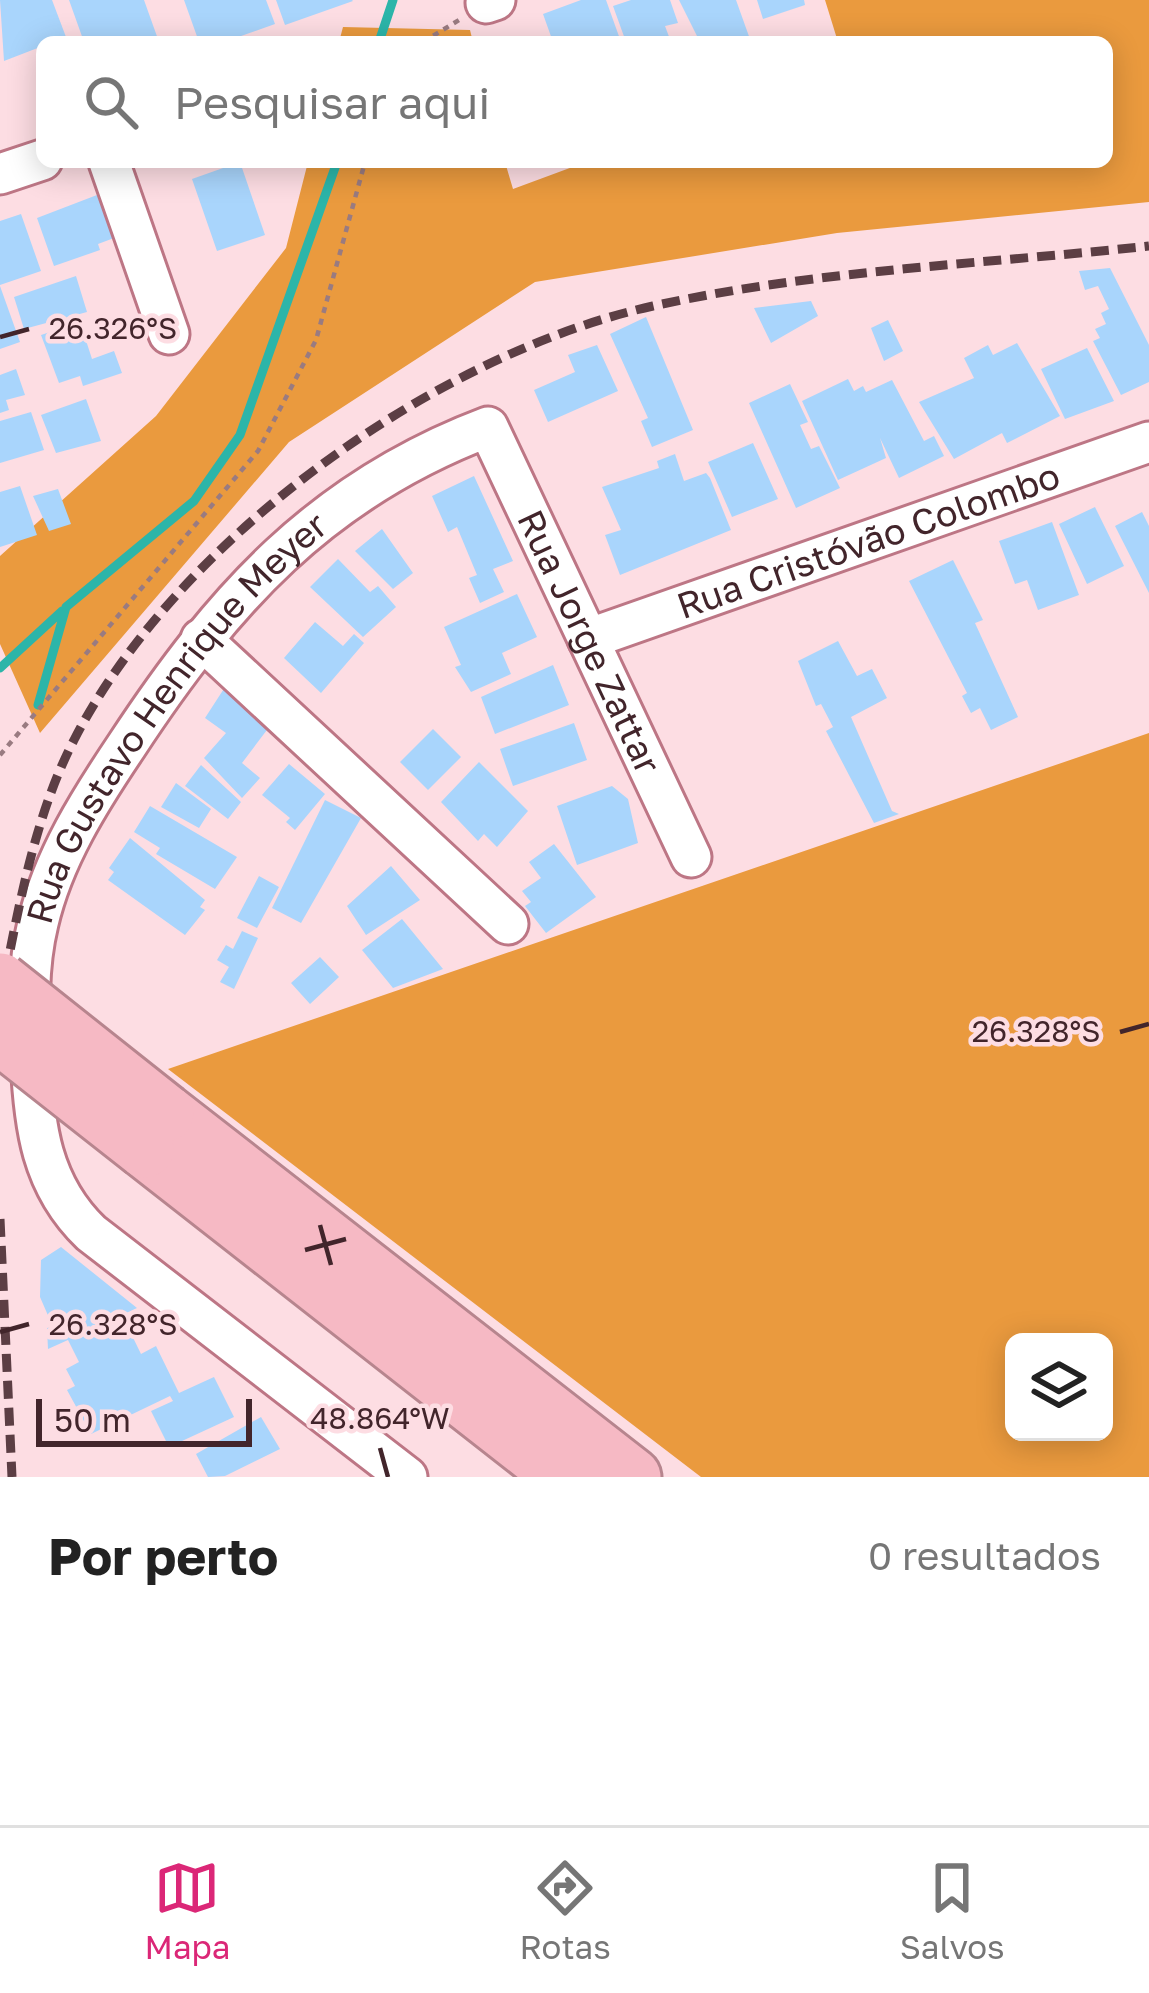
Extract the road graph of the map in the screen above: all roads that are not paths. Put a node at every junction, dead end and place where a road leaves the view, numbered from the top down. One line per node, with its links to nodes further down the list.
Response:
1 (36, 162): 3 (street)
2 (111, 168): 4 (street)
3 (0, 174)
4 (169, 334)
5 (488, 427): 7 (street, Rua Gustavo Henrique Meyer); 8 (street, Rua Jorge Zattar)
6 (1149, 442): 8 (street, Rua Cristóvão Colombo)
7 (201, 639): 10 (street); 14 (street, Rua Gustavo Henrique Meyer)
8 (588, 639): 9 (street, Rua Jorge Zattar)
9 (691, 857)
10 (508, 924)
11 (0, 982): 13 (highway, bridge)
12 (0, 1035): 13 (highway, bridge)
13 (155, 1131): 15 (highway); 16 (highway)
14 (407, 1477)
15 (565, 1477)
16 (632, 1477)

